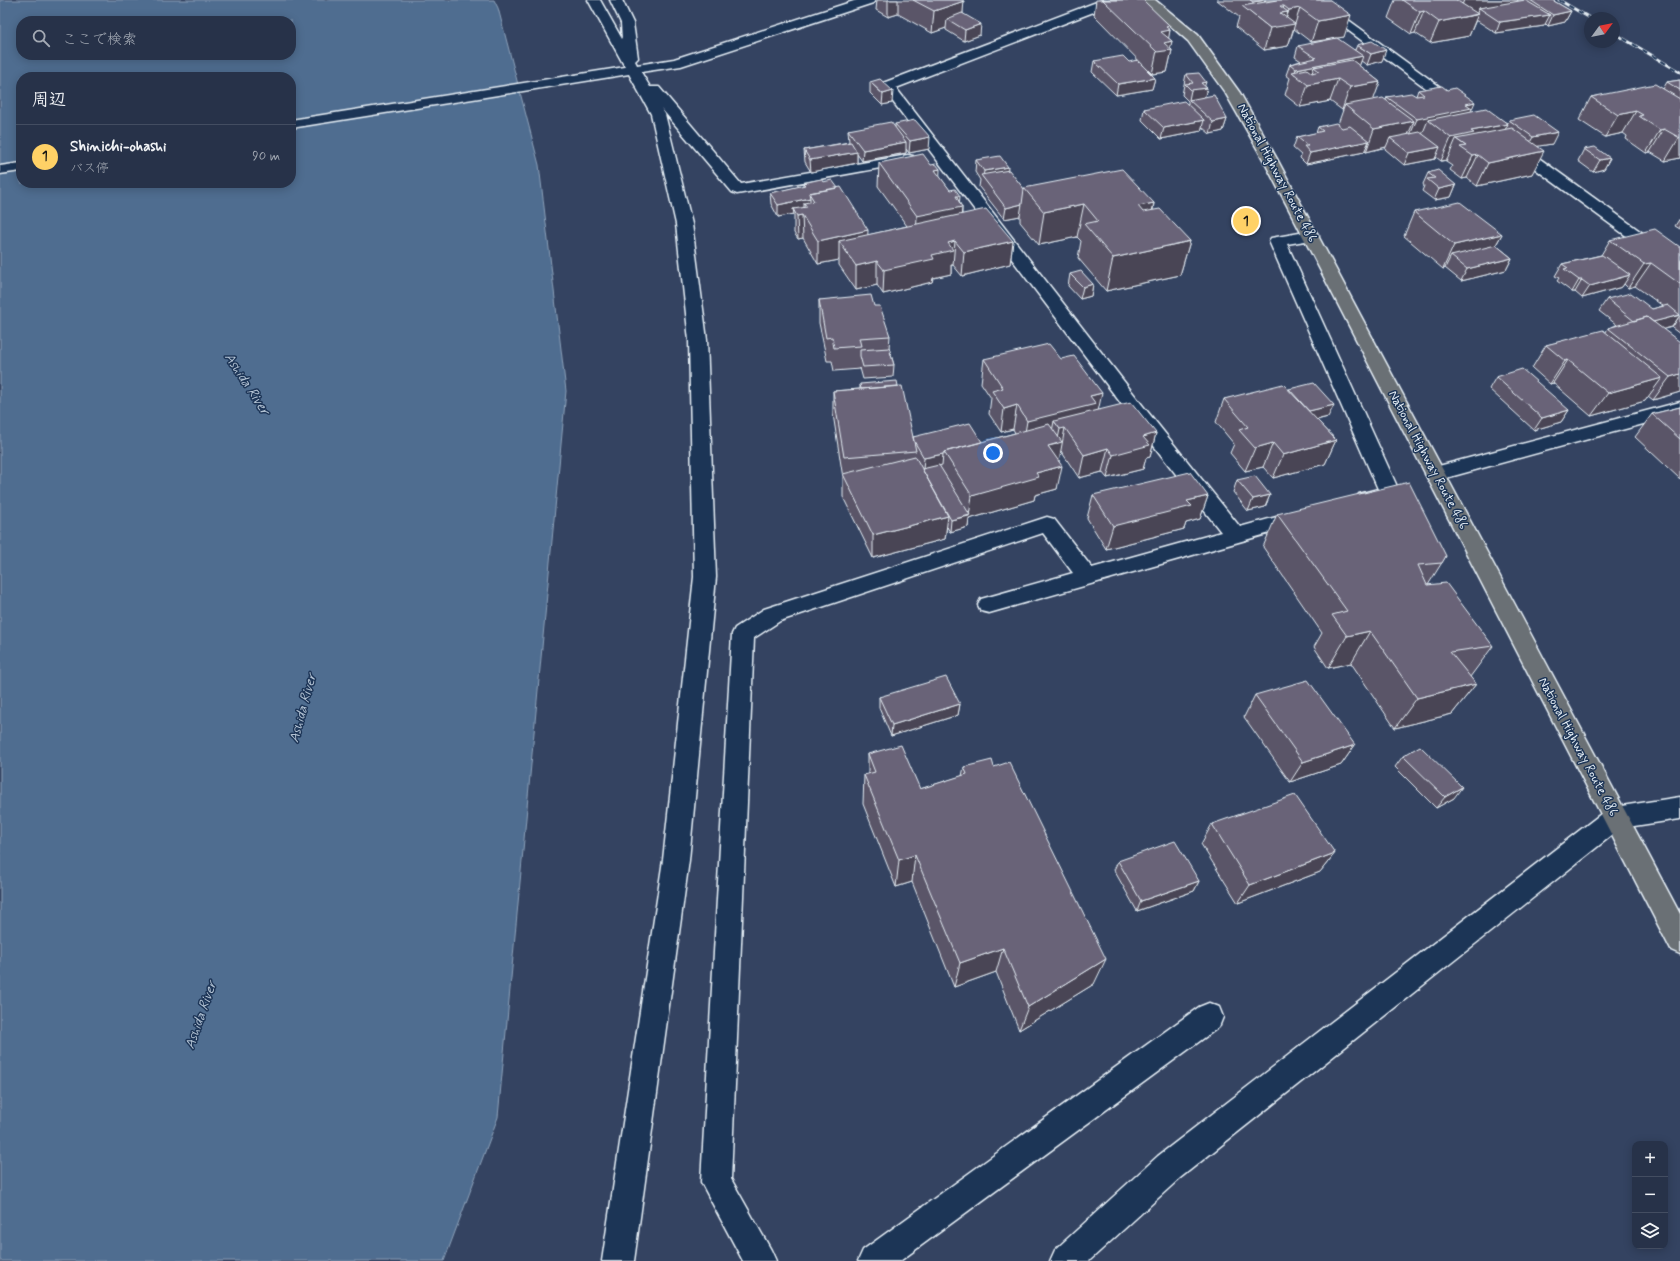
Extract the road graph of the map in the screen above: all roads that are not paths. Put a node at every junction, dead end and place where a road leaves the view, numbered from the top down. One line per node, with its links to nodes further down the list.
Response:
1 (594, 0): 7 (street)
2 (616, 0): 7 (street)
3 (869, 0): 7 (street)
4 (1113, 0): 12 (street)
5 (1148, 0): 15 (highway, National Highway Route 486)
6 (1313, 0): 9 (street)
7 (633, 69): 8 (street); 10 (street)
8 (644, 89): 12 (street); 28 (street)
9 (1468, 113)
10 (296, 123)
11 (1500, 136): 16 (street)
12 (940, 154): 21 (street)
13 (16, 168): 14 (street)
14 (0, 170)
15 (1311, 236): 18 (highway, National Highway Route 486); 19 (street)
16 (1680, 268)
17 (1680, 408): 18 (street)
18 (1435, 474): 25 (highway, National Highway Route 486)
19 (1345, 505)
20 (1316, 513): 21 (street)
21 (1235, 535): 22 (street)
22 (1087, 577): 23 (street); 29 (street)
23 (989, 605)
24 (1680, 808): 25 (street)
25 (1615, 818): 26 (highway, National Highway Route 486); 31 (street)
26 (1680, 940)
27 (1209, 1017): 30 (street)
28 (618, 1261)
29 (760, 1261)
30 (874, 1261)
31 (1066, 1261)

